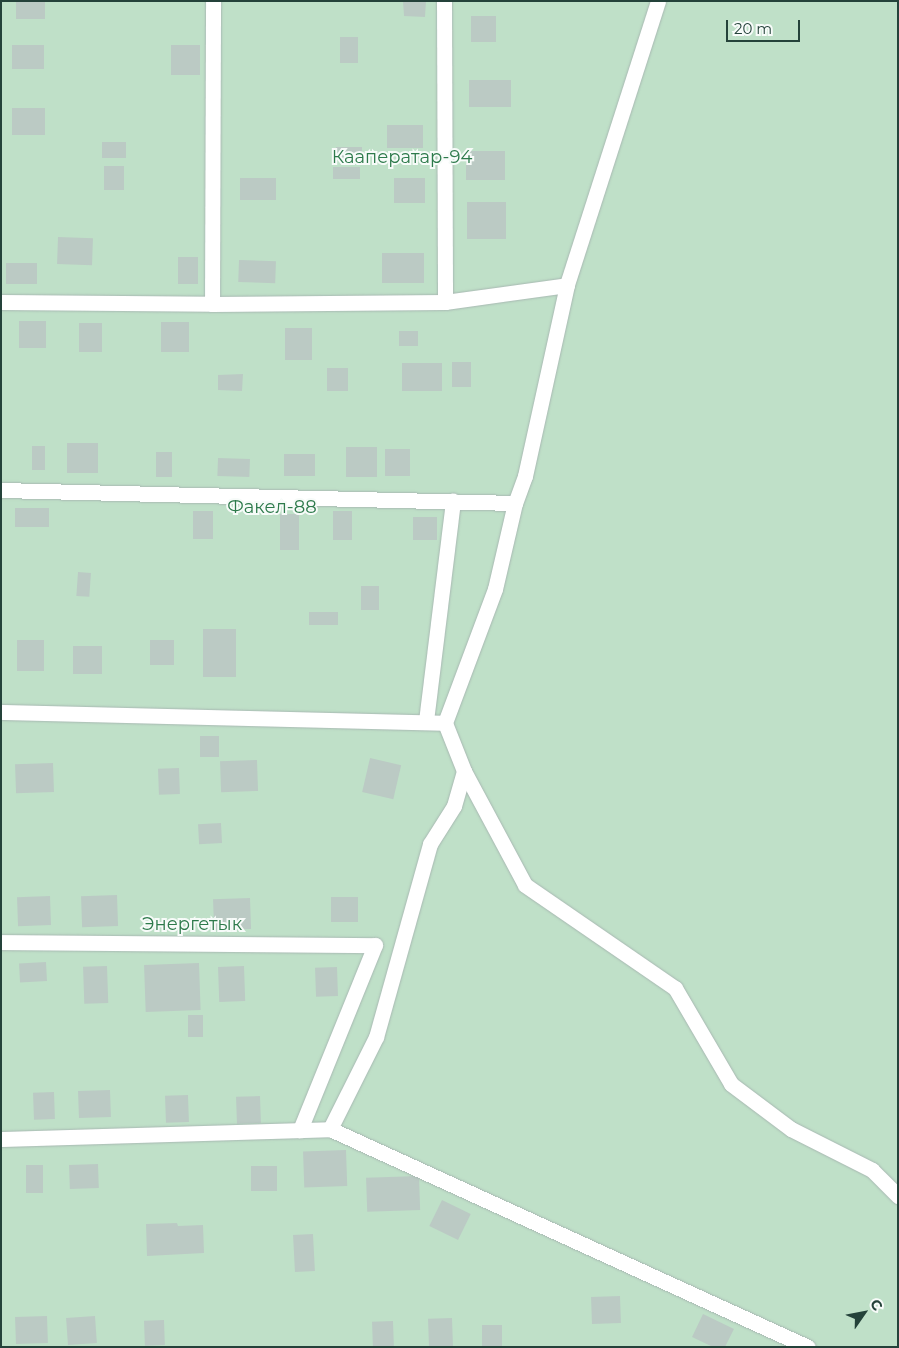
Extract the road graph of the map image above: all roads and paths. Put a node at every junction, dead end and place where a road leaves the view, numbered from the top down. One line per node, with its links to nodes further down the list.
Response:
1 (213, 1): 7 (lane)
2 (444, 1): 6 (lane)
3 (658, 1): 4 (lane)
4 (567, 285): 6 (lane); 10 (lane)
5 (1, 302): 7 (lane)
6 (445, 302): 7 (lane)
7 (212, 304)
8 (1, 490): 9 (lane)
9 (453, 501): 10 (lane); 12 (lane)
10 (516, 503): 13 (lane)
11 (1, 712): 12 (lane)
12 (426, 722): 13 (lane)
13 (446, 723): 14 (lane)
14 (464, 771): 16 (lane); 19 (lane)
15 (1, 942): 17 (lane)
16 (330, 1129): 17 (lane); 20 (lane)
17 (300, 1130): 18 (lane)
18 (1, 1139)
19 (898, 1196)
20 (790, 1344): 21 (lane)
21 (808, 1347)

